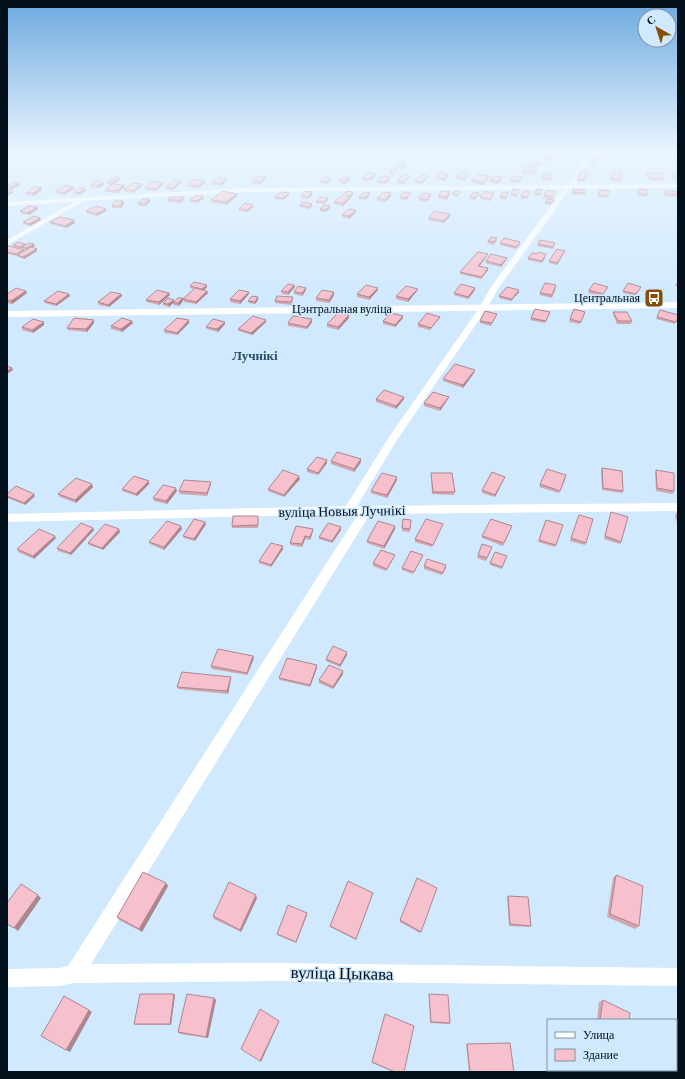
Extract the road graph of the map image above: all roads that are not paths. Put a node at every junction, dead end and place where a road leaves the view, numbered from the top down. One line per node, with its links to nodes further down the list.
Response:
1 (57, 201): 4 (street)
2 (80, 201): 5 (street)
3 (559, 201): 7 (street)
4 (7, 204)
5 (7, 243)
6 (678, 305): 7 (main road, Цэнтральная вуліца)
7 (483, 308): 8 (main road, Цэнтральная вуліца); 10 (street)
8 (7, 314)
9 (678, 507): 11 (street, вуліца Новыя Лучнікі)
10 (349, 510): 11 (street, вуліца Новыя Лучнікі); 12 (street, вуліца Новыя Лучнікі)
11 (366, 511): 13 (street)
12 (7, 518)
13 (74, 974): 14 (street, вуліца Цыкава); 15 (street, вуліца Цыкава)
14 (678, 977)
15 (7, 978)

